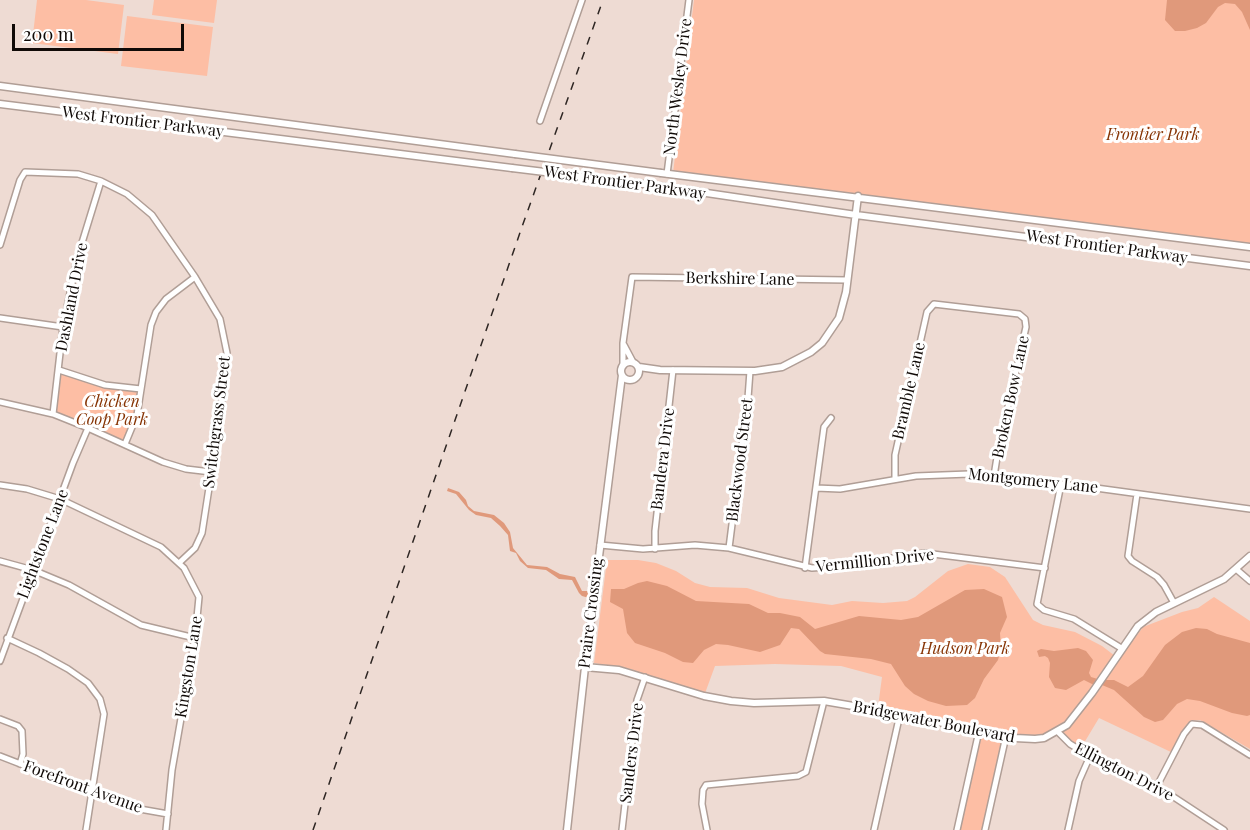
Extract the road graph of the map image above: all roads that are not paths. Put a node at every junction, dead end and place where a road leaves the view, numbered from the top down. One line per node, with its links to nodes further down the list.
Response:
1 (582, 0): 5 (street)
2 (689, 0): 6 (street, North Wesley Drive)
3 (0, 86): 6 (street, West Frontier Parkway, bridge)
4 (0, 104): 9 (street, West Frontier Parkway, bridge)
5 (540, 121)
6 (664, 173): 8 (street, West Frontier Parkway)
7 (101, 181): 10 (street, Switchgrass Street); 13 (street, Switchgrass Street); 17 (street, Dashland Drive)
8 (858, 196): 9 (street); 11 (street, West Frontier Parkway)
9 (856, 215): 12 (street, West Frontier Parkway); 14 (street)
10 (0, 245)
11 (1250, 247)
12 (1250, 266)
13 (195, 277): 29 (street); 36 (street, Switchgrass Street)
14 (847, 280): 18 (street, Berkshire Lane); 25 (street)
15 (931, 306): 37 (street, Broken Bow Lane); 38 (street, Bramble Lane)
16 (0, 318): 17 (street)
17 (63, 327): 22 (street, Dashland Drive)
18 (623, 343): 19 (street); 20 (street)
19 (633, 362): 20 (street); 21 (street)
20 (623, 366): 26 (street)
21 (639, 367): 23 (street); 27 (street)
22 (59, 370): 29 (street); 32 (street, Dashland Drive)
23 (660, 370): 24 (street); 27 (street)
24 (673, 370): 25 (street); 47 (street, Bandera Drive)
25 (750, 371): 46 (street, Blackwood Street)
26 (622, 375): 28 (street); 30 (street, Praire Crossing)
27 (638, 376): 28 (street)
28 (629, 380): 30 (street, Praire Crossing)
29 (141, 389): 35 (street)
30 (620, 397): 45 (street, Praire Crossing)
31 (0, 402): 32 (street)
32 (53, 414): 34 (street)
33 (831, 417): 41 (street)
34 (88, 428): 35 (street); 43 (street, Lightstone Lane)
35 (125, 444): 36 (street)
36 (211, 472): 50 (street, Switchgrass Street)
37 (994, 476): 38 (street, Montgomery Lane); 39 (street, Montgomery Lane)
38 (896, 478): 41 (street, Montgomery Lane)
39 (1061, 484): 42 (street, Montgomery Lane); 52 (street)
40 (0, 485): 43 (street, Kingston Lane)
41 (816, 488): 51 (street)
42 (1137, 494): 44 (street, Montgomery Lane); 56 (street)
43 (60, 499): 50 (street, Kingston Lane); 54 (street, Lightstone Lane)
44 (1250, 509)
45 (600, 545): 47 (street, Vermillion Drive); 61 (street, Praire Crossing)
46 (729, 548): 47 (street, Vermillion Drive); 51 (street, Vermillion Drive)
47 (655, 549)
48 (1250, 556): 53 (street, Bridgewater Boulevard)
49 (0, 561): 54 (street)
50 (179, 563): 58 (street, Kingston Lane)
51 (805, 568): 52 (street, Vermillion Drive)
52 (1045, 568): 59 (street)
53 (1236, 569): 55 (street); 56 (street, Bridgewater Boulevard)
54 (33, 570): 57 (street, Lightstone Lane); 58 (street)
55 (1250, 581)
56 (1174, 603): 59 (street, Bridgewater Boulevard)
57 (7, 638): 60 (street, Lightstone Lane); 74 (street)
58 (195, 638): 75 (street, Kingston Lane)
59 (1122, 648): 67 (street, Bridgewater Boulevard)
60 (0, 661)
61 (585, 667): 62 (street, Bridgewater Boulevard); 78 (street, Praire Crossing)
62 (645, 677): 63 (street, Bridgewater Boulevard); 79 (street, Sanders Drive)
63 (824, 701): 64 (street, Bridgewater Boulevard); 80 (street)
64 (900, 714): 66 (street, Bridgewater Boulevard); 81 (street)
65 (0, 719): 72 (street)
66 (980, 731): 68 (street, Bridgewater Boulevard); 82 (street)
67 (1057, 731): 68 (street, Bridgewater Boulevard); 71 (street, Ellington Drive)
68 (1006, 736): 83 (street)
69 (1250, 755): 73 (street)
70 (0, 756): 72 (street, Forefront Avenue)
71 (1090, 756): 73 (street, Ellington Drive); 84 (street)
72 (20, 764): 74 (street, Forefront Avenue)
73 (1157, 786): 85 (street, Ellington Drive)
74 (92, 793): 75 (street, Forefront Avenue); 76 (street)
75 (168, 814): 77 (street, Kingston Lane)
76 (86, 830)
77 (166, 830)
78 (567, 830)
79 (622, 830)
80 (707, 830)
81 (874, 830)
82 (957, 830)
83 (985, 830)
84 (1068, 830)
85 (1224, 830)

